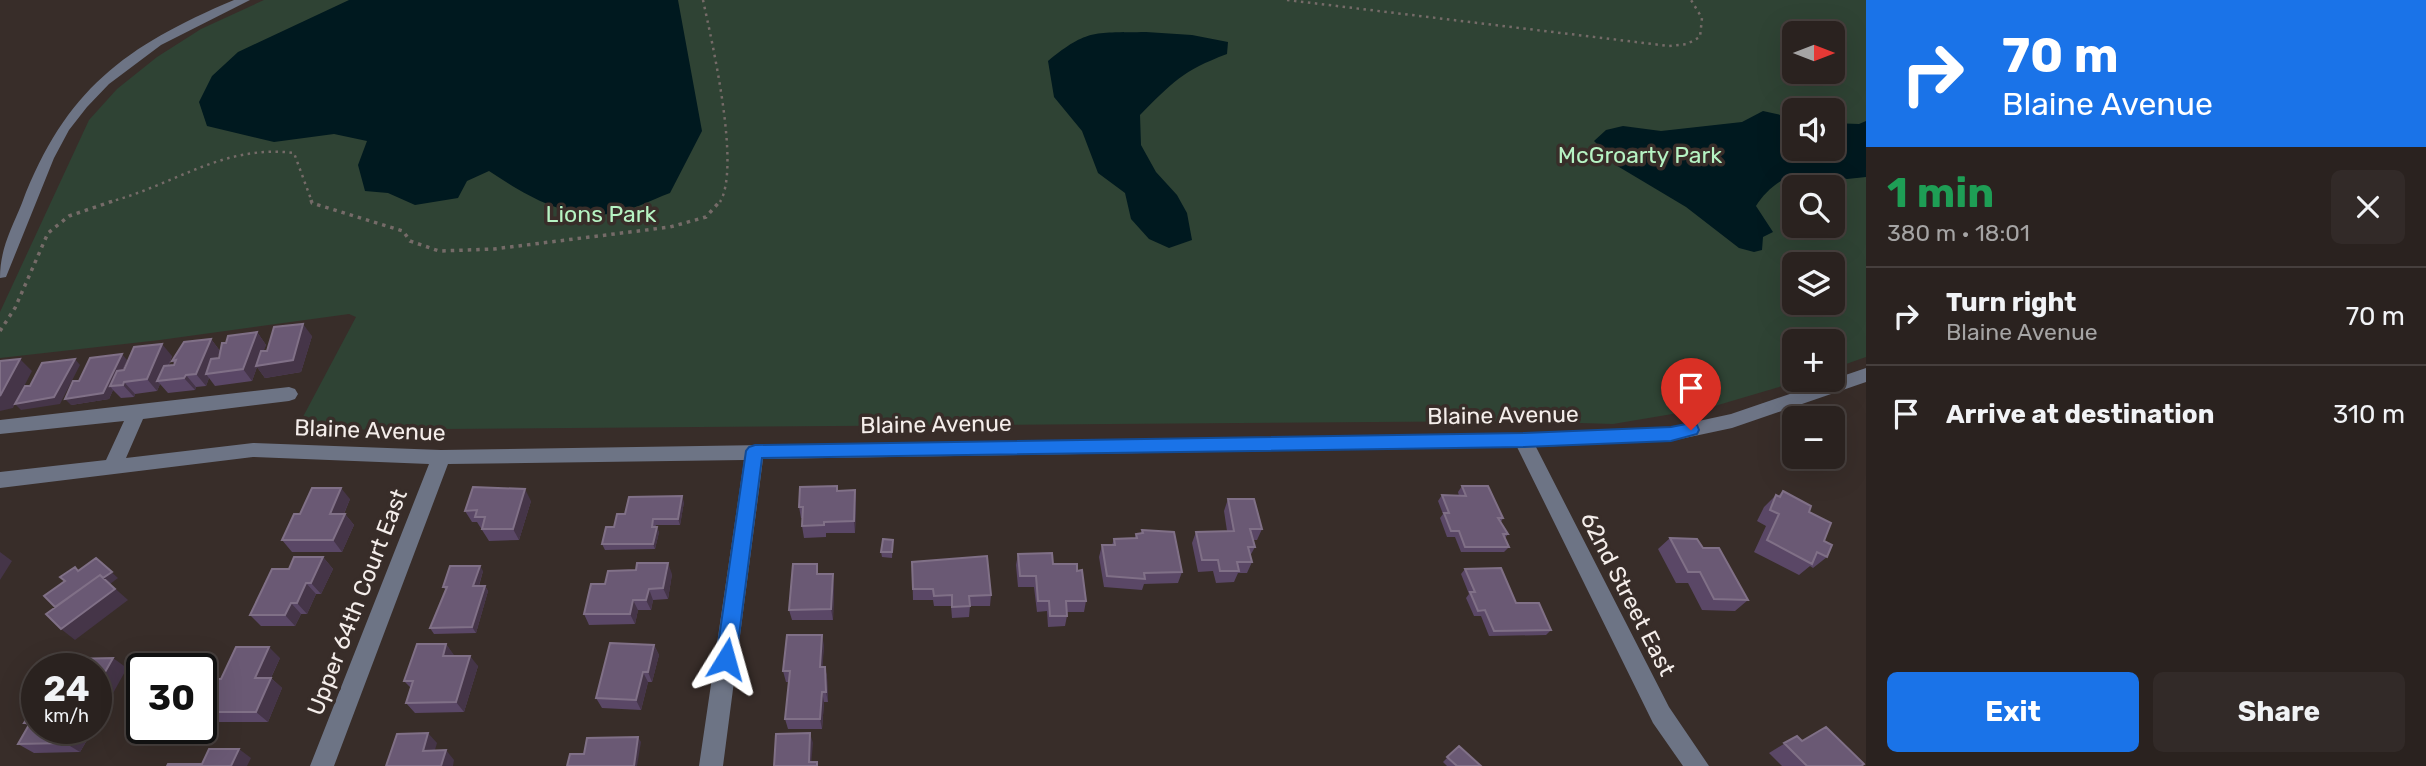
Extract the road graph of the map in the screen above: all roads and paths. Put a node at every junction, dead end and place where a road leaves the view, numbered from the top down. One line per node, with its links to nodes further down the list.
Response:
1 (244, 0): 5 (street)
2 (703, 0): 6 (path)
3 (1286, 0): 4 (path)
4 (1691, 0)
5 (0, 273)
6 (0, 331)
7 (1866, 375): 11 (street, Blaine Avenue)
8 (289, 394): 9 (street)
9 (137, 413): 10 (street); 14 (street)
10 (0, 427)
11 (1523, 440): 12 (street, Blaine Avenue); 18 (street, 62nd Street East)
12 (755, 451): 13 (street, Blaine Avenue); 17 (street)
13 (441, 457): 14 (street, Blaine Avenue); 16 (street, Upper 64th Court East)
14 (112, 467): 15 (street, Blaine Avenue)
15 (0, 480)
16 (322, 766)
17 (711, 766)
18 (1697, 766)

